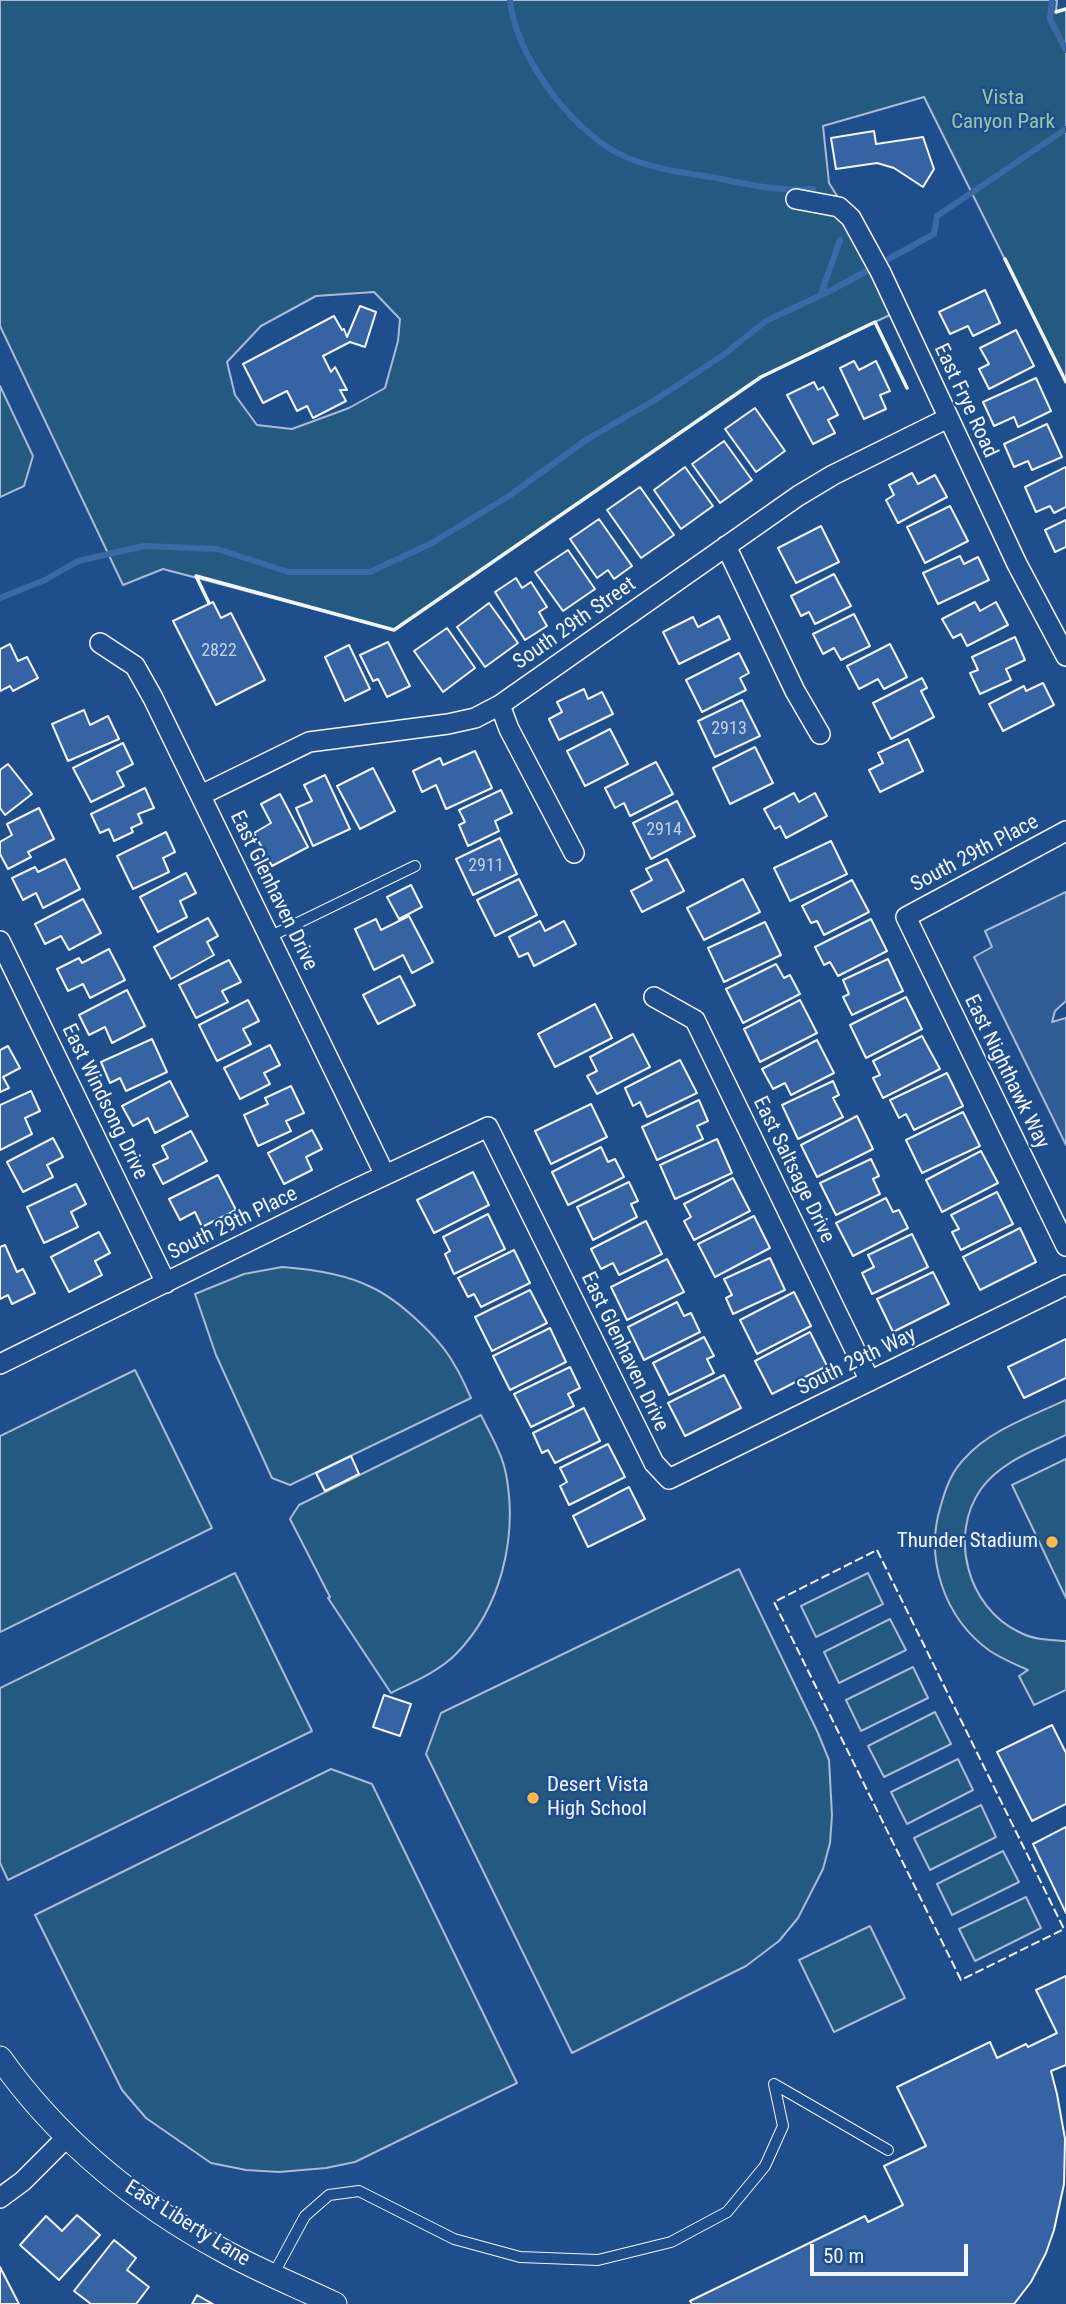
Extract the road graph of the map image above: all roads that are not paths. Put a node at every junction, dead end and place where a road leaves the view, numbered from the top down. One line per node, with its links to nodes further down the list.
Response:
1 (796, 199): 2 (street, East Frye Road)
2 (947, 418): 3 (street, South 29th Street); 5 (street, East Frye Road)
3 (726, 546): 6 (street, South 29th Street); 7 (street)
4 (100, 643): 8 (street, East Glenhaven Drive)
5 (1066, 656)
6 (500, 705): 8 (street, South 29th Street); 10 (street)
7 (820, 734)
8 (201, 795): 13 (street, East Glenhaven Drive)
9 (1066, 831): 12 (street, South 29th Place)
10 (574, 853)
11 (415, 866): 13 (lane)
12 (906, 918): 18 (street, East Nighthawk Way)
13 (269, 937): 17 (street, East Glenhaven Drive)
14 (0, 941): 19 (street, East Windsong Drive)
15 (654, 997): 22 (street, East Saltsage Drive)
16 (488, 1128): 17 (street, South 29th Place); 23 (street, East Glenhaven Drive)
17 (385, 1175): 19 (street, South 29th Place)
18 (1066, 1246)
19 (166, 1283): 21 (street, South 29th Place)
20 (1066, 1285): 22 (street, South 29th Way)
21 (0, 1364)
22 (870, 1381): 23 (street, South 29th Way)
23 (669, 1479)
24 (0, 2058): 25 (street, East Liberty Lane)
25 (67, 2137): 27 (street); 28 (street, East Liberty Lane)
26 (888, 2150): 28 (lane)
27 (0, 2198)
28 (273, 2276): 29 (street, East Liberty Lane)
29 (335, 2304)

